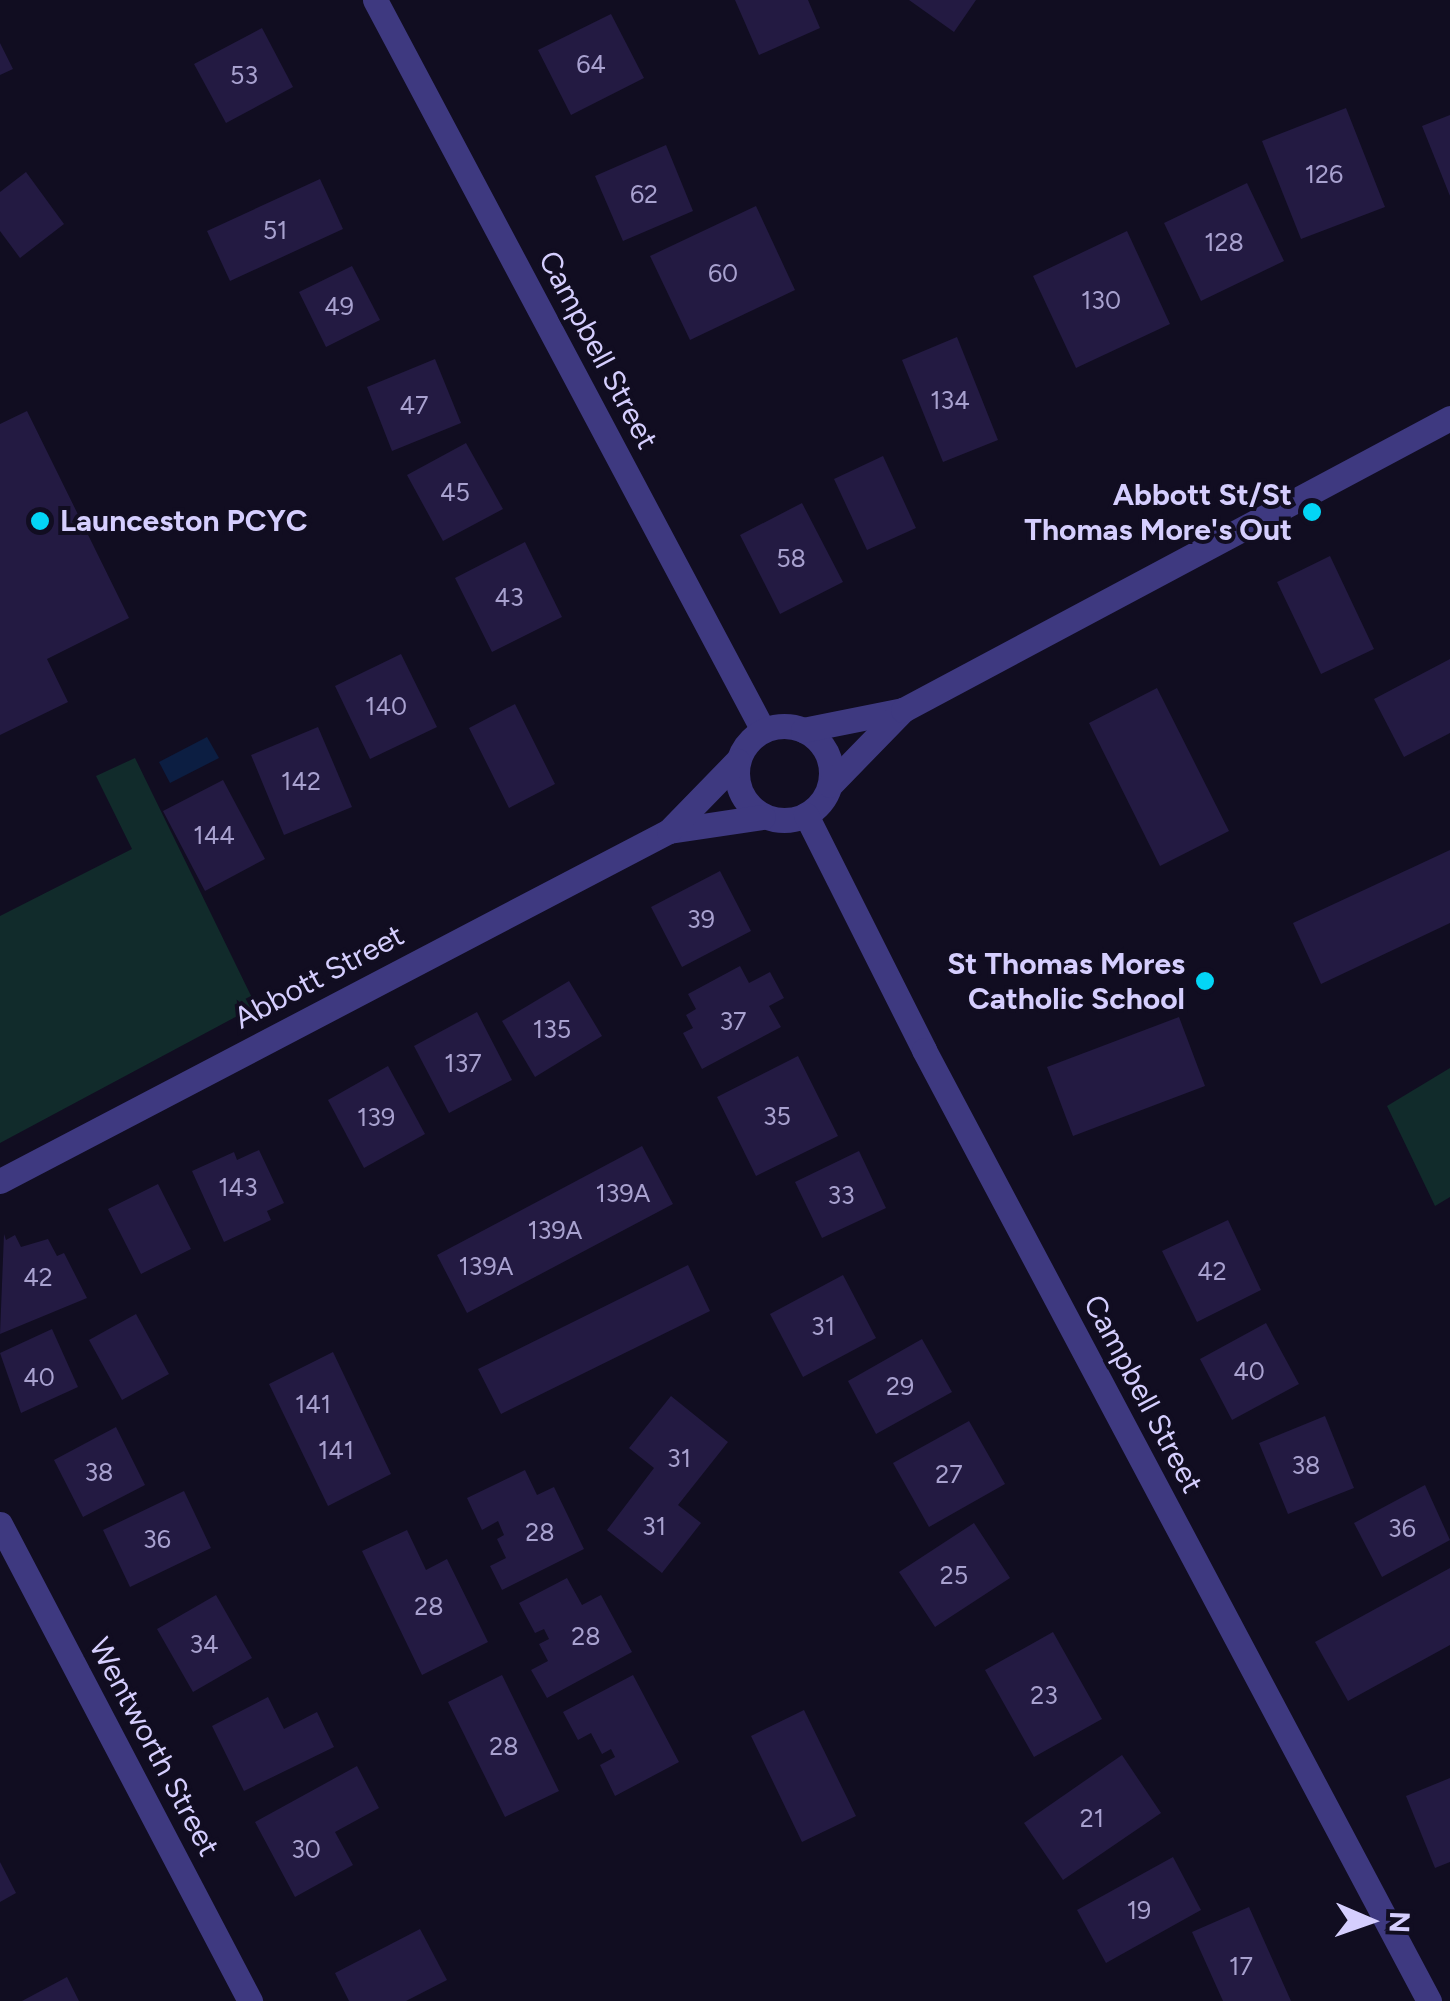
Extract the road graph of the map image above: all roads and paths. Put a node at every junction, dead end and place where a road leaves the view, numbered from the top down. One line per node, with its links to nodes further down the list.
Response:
1 (374, 0): 4 (street, Campbell Street)
2 (1450, 418): 3 (street)
3 (903, 710): 5 (street); 7 (street)
4 (763, 730): 5 (street); 6 (street)
5 (803, 730): 7 (street)
6 (737, 761): 9 (street); 10 (street, Abbott Street)
7 (830, 785): 8 (street)
8 (806, 815): 9 (street); 14 (street, Campbell Street)
9 (763, 816): 10 (street, Abbott Street)
10 (669, 831): 11 (street, Abbott Street)
11 (0, 1181)
12 (0, 1524): 13 (street, Wentworth Street)
13 (250, 2001)
14 (1429, 2001)

